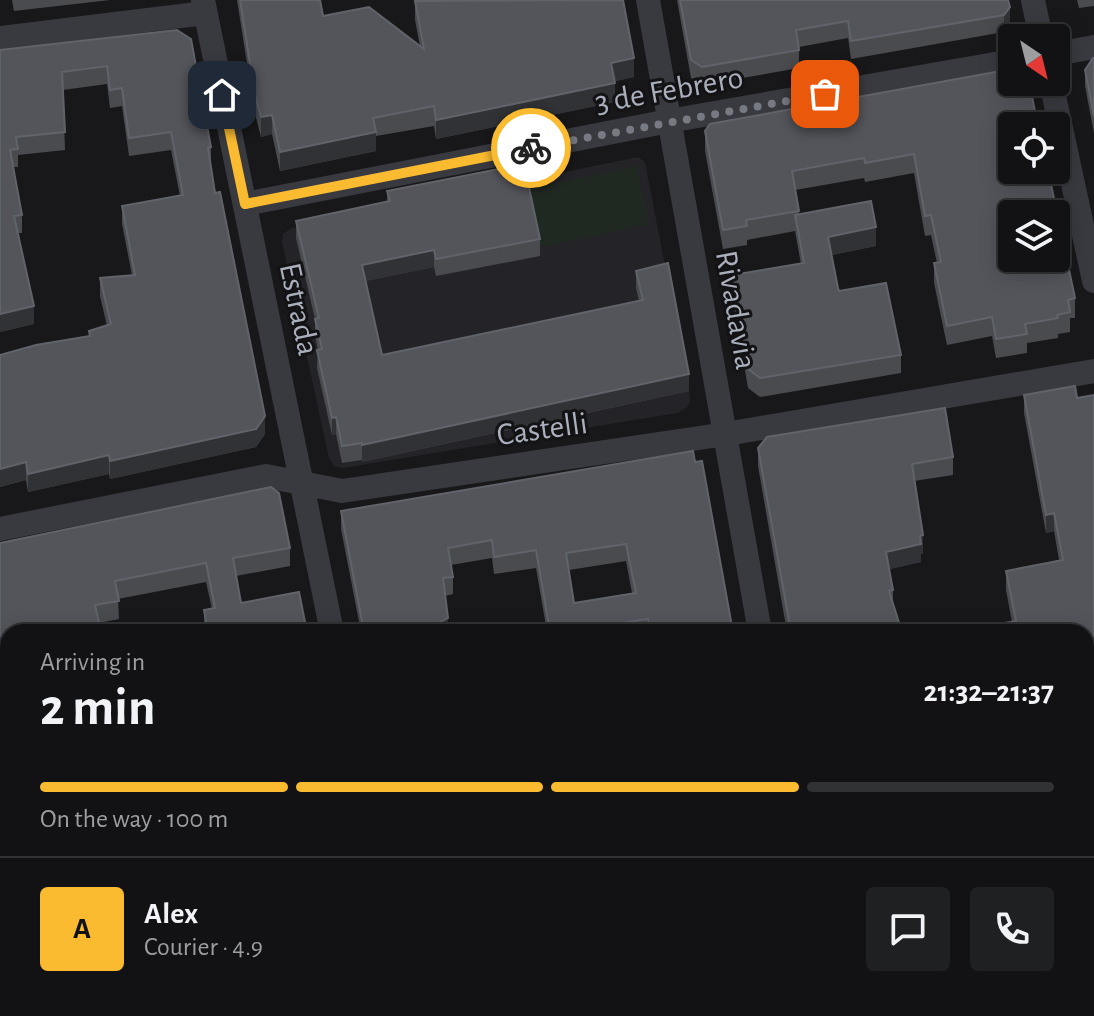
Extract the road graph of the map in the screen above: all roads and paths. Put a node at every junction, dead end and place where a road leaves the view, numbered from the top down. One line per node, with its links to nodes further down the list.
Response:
1 (648, 0): 10 (street, Rivadavia)
2 (1033, 0): 4 (street)
3 (204, 6): 5 (street); 11 (street, Estrada)
4 (1038, 24)
5 (0, 38)
6 (1094, 47): 7 (street)
7 (1070, 51)
8 (998, 63): 10 (street, 3 de Febrero)
9 (1054, 96): 12 (street)
10 (669, 121): 11 (street, 3 de Febrero); 14 (street, Rivadavia)
11 (245, 204): 15 (street, Estrada)
12 (1094, 281)
13 (1094, 371): 14 (street, Castelli)
14 (726, 434): 15 (street, Castelli); 18 (street, Rivadavia)
15 (303, 484): 16 (street, Castelli); 17 (street, Estrada)
16 (0, 529)
17 (330, 624)
18 (759, 624)

